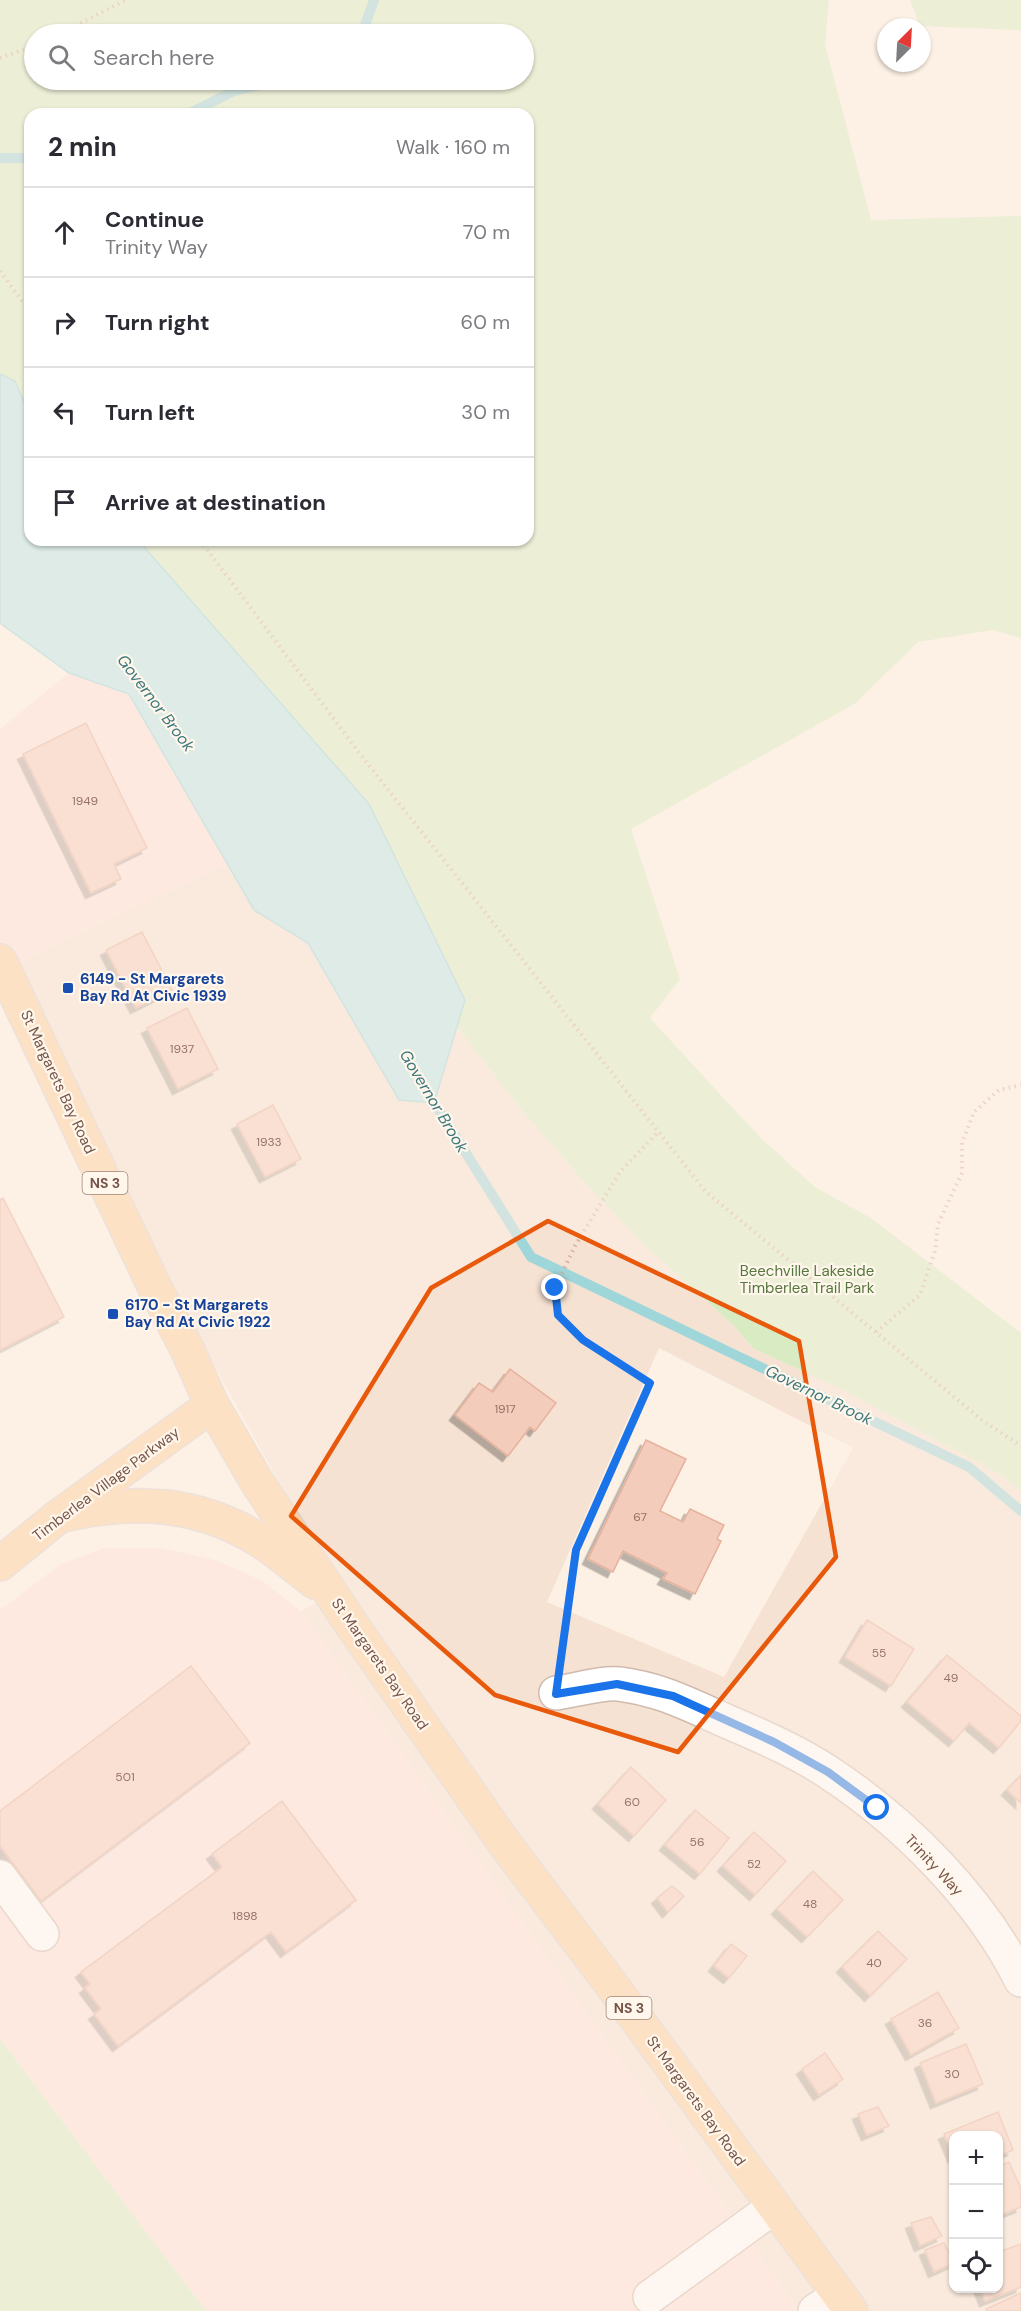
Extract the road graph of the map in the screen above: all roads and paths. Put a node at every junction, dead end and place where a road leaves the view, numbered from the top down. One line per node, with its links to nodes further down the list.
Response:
1 (126, 0): 2 (path)
2 (79, 24)
3 (24, 50): 4 (path)
4 (0, 58)
5 (0, 271): 6 (path)
6 (24, 304)
7 (204, 546): 10 (path)
8 (0, 961): 12 (main road, St Margarets Bay Road / NS 3)
9 (1021, 1085): 11 (path)
10 (658, 1131): 11 (path); 17 (path)
11 (876, 1332): 13 (path)
12 (212, 1405): 14 (main road, Timberlea Village Parkway); 16 (main road, St Margarets Bay Road / NS 3)
13 (1021, 1446)
14 (59, 1516): 15 (main road, Timberlea Village Parkway); 16 (main road)
15 (0, 1564)
16 (331, 1594): 21 (main road, St Margarets Bay Road / NS 3)
17 (556, 1694): 20 (street, Trinity Way)
18 (0, 1877): 19 (street)
19 (42, 1934)
20 (1021, 1980)
21 (774, 2207): 22 (street); 23 (main road, St Margarets Bay Road / NS 3)
22 (650, 2297)
23 (835, 2306)

